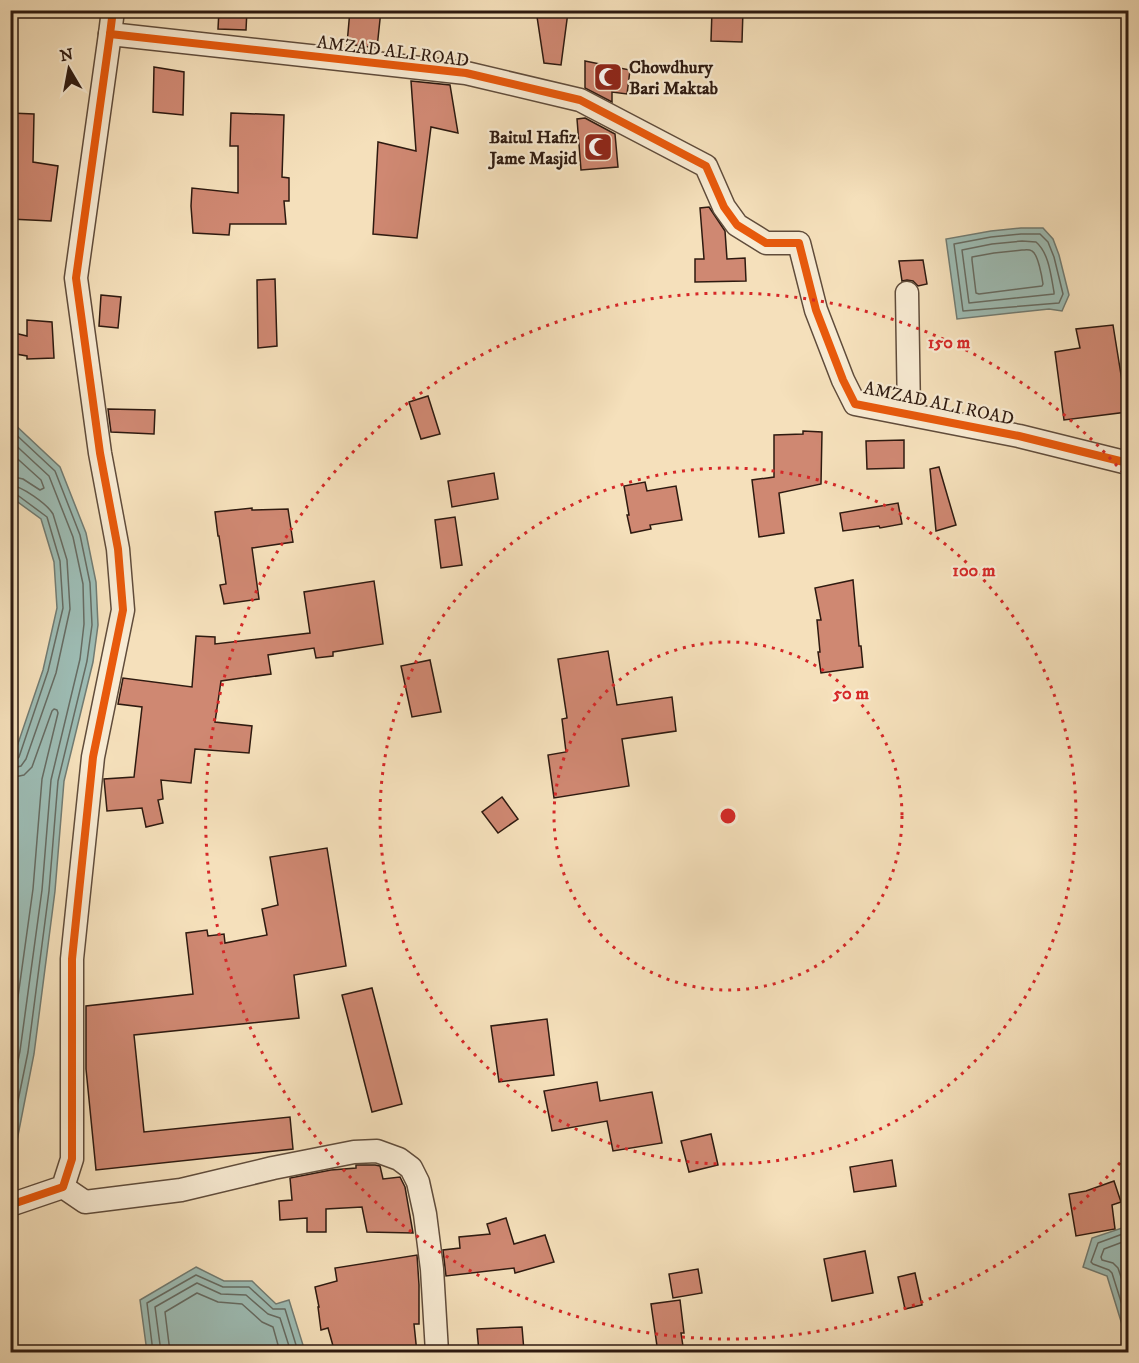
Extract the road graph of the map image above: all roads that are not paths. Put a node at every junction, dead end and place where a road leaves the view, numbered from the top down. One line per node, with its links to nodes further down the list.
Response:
1 (113, 10): 2 (street)
2 (110, 34): 4 (street, AMZAD ALI ROAD); 6 (street)
3 (907, 293): 4 (street)
4 (909, 414): 5 (street, AMZAD ALI ROAD)
5 (1128, 463)
6 (63, 1187): 7 (street); 8 (street)
7 (11, 1205)
8 (437, 1353)

